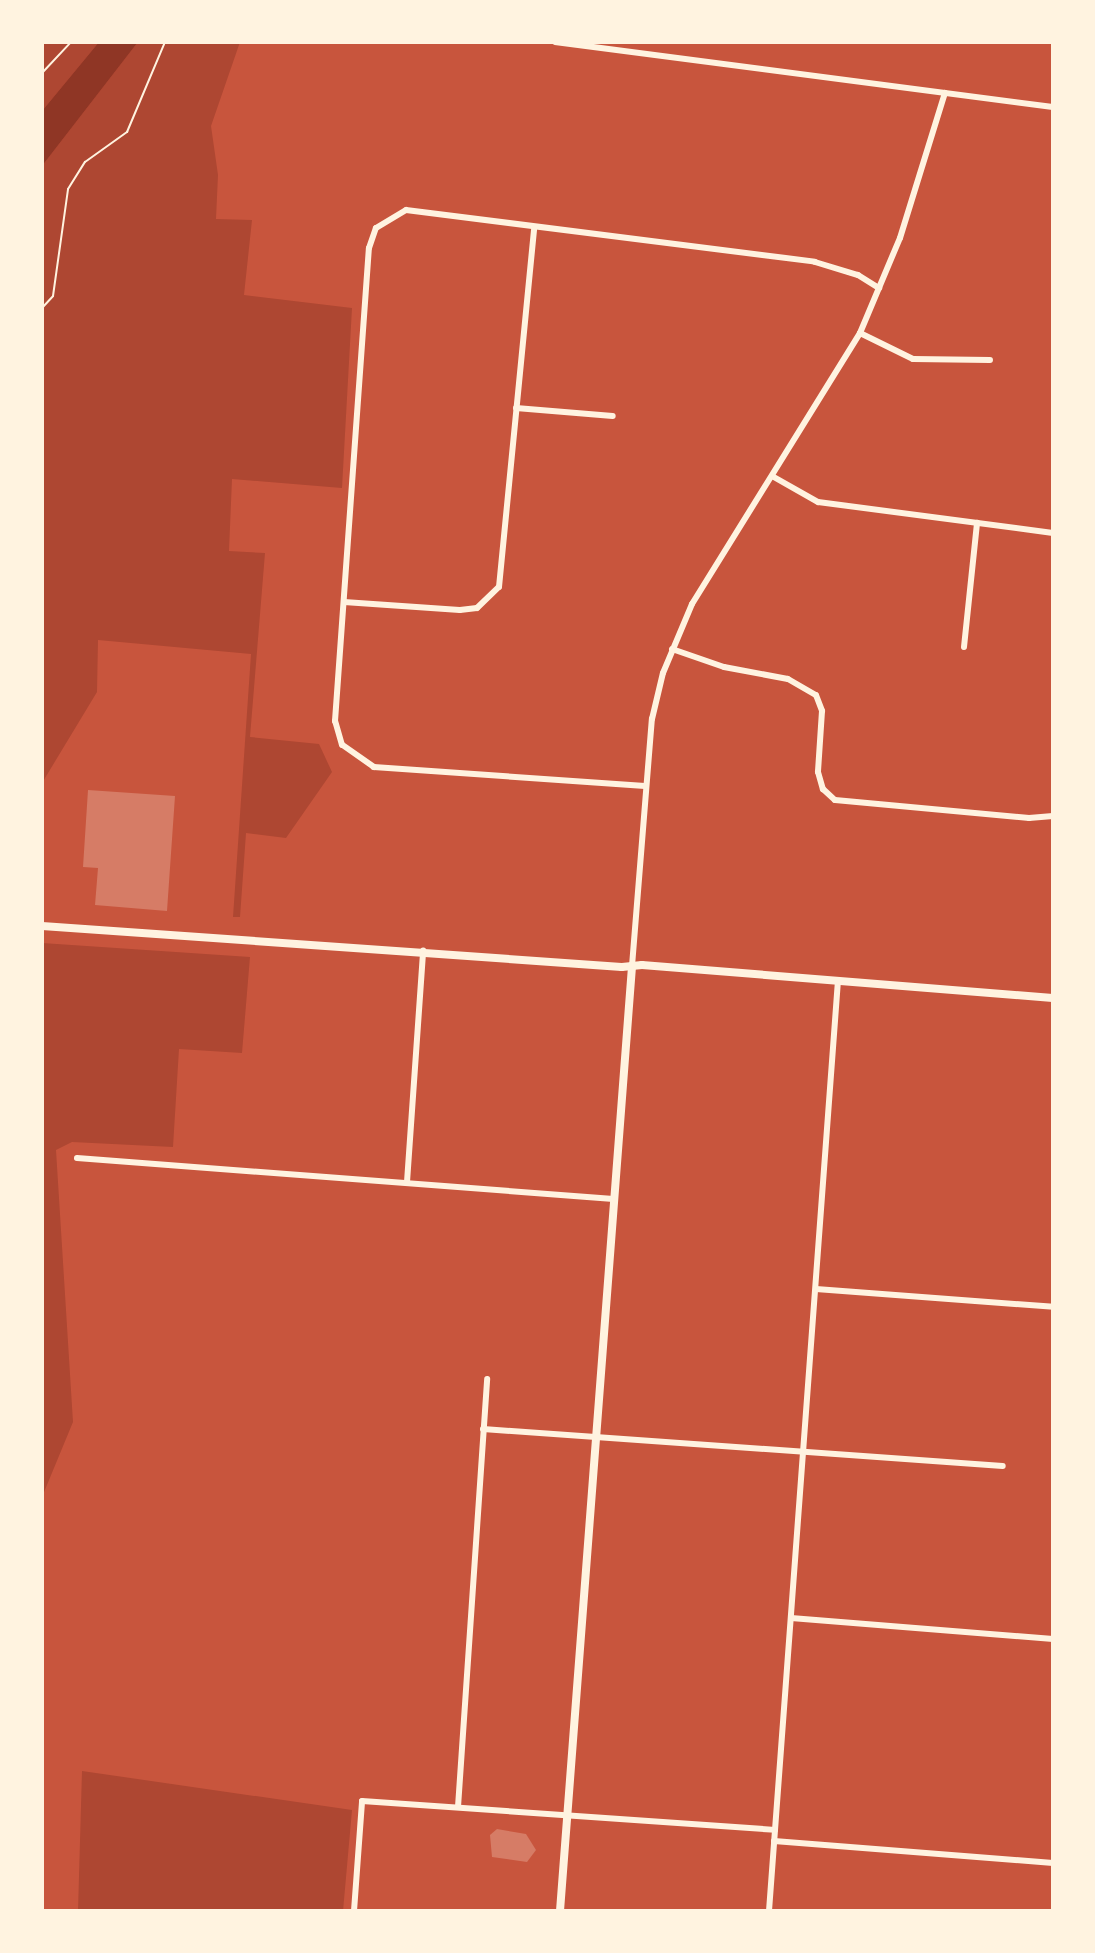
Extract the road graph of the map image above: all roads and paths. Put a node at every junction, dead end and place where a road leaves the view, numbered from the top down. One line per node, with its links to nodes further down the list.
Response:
1 (71, 42): 4 (path)
2 (165, 42): 9 (path)
3 (555, 42): 5 (street)
4 (42, 73)
5 (945, 93): 6 (street); 8 (street)
6 (1053, 107)
7 (534, 230): 8 (street); 12 (street); 17 (street)
8 (879, 288): 10 (street)
9 (42, 308)
10 (860, 333): 11 (street); 14 (street)
11 (990, 360)
12 (516, 408): 13 (street); 17 (street)
13 (613, 416)
14 (772, 476): 15 (street); 19 (street)
15 (977, 523): 16 (street); 18 (street)
16 (1053, 533)
17 (344, 602): 20 (street)
18 (964, 647)
19 (672, 649): 20 (street); 21 (street)
20 (645, 786): 24 (street)
21 (1053, 816)
22 (42, 926): 23 (street)
23 (423, 951): 24 (street); 28 (street)
24 (632, 966): 25 (street); 29 (street)
25 (838, 981): 26 (street); 30 (street)
26 (1053, 998)
27 (77, 1158): 28 (street)
28 (407, 1182): 29 (street)
29 (613, 1199): 34 (street)
30 (816, 1289): 31 (street); 35 (street)
31 (1053, 1307)
32 (487, 1379): 33 (street)
33 (483, 1429): 34 (street); 39 (street)
34 (596, 1436): 35 (street); 40 (street)
35 (804, 1452): 36 (street); 37 (street)
36 (1003, 1466)
37 (791, 1618): 38 (street); 41 (street)
38 (1053, 1639)
39 (458, 1807): 40 (street); 44 (street)
40 (567, 1815): 41 (street); 45 (street)
41 (775, 1830): 42 (street)
42 (774, 1841): 43 (street); 46 (street)
43 (1053, 1863)
44 (354, 1911)
45 (560, 1911)
46 (769, 1911)

